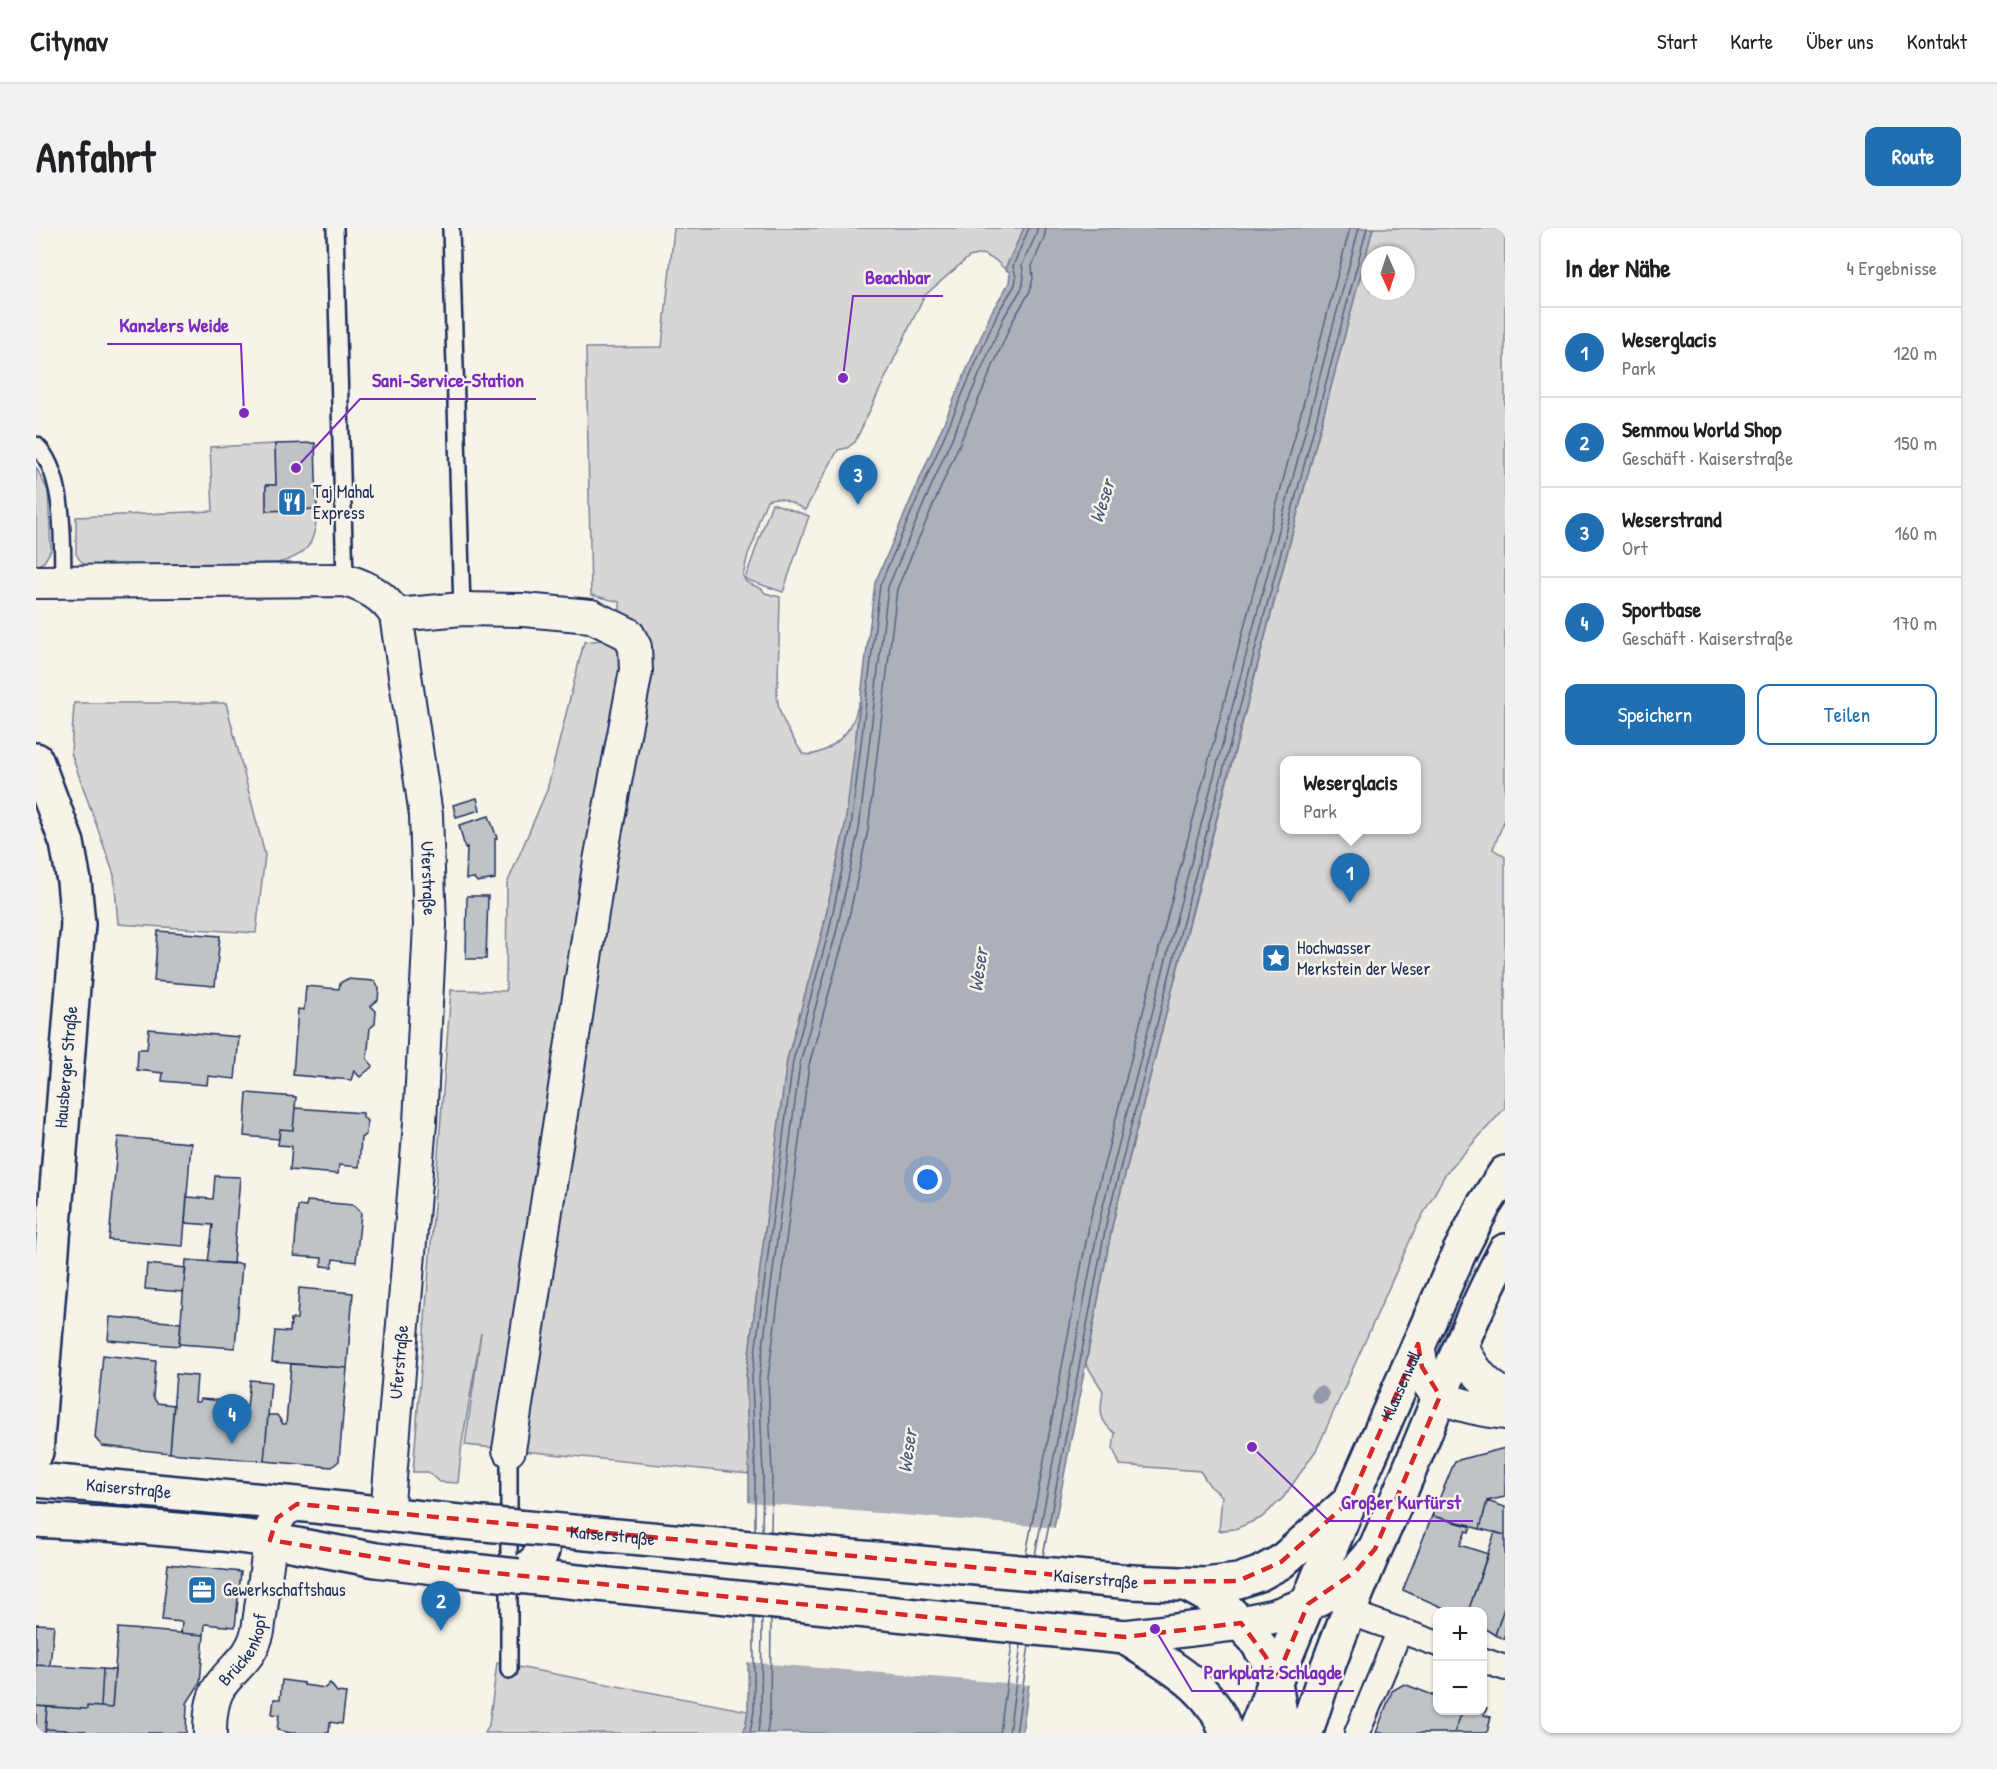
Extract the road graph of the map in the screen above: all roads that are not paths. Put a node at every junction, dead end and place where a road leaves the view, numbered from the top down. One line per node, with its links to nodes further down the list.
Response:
1 (335, 228): 4 (lane)
2 (452, 228): 6 (lane)
3 (36, 446): 5 (lane)
4 (345, 580): 5 (street); 7 (street)
5 (49, 581)
6 (462, 609): 7 (street); 16 (street)
7 (396, 615): 21 (street, Uferstraße)
8 (36, 760): 17 (main road, Hausberger Straße)
9 (1505, 1173): 11 (main road, Klausenwall)
10 (1505, 1251): 12 (main road)
11 (1418, 1344): 14 (street); 19 (main road, Klausenwall)
12 (1461, 1346): 13 (street); 14 (main road)
13 (1505, 1395)
14 (1440, 1396): 15 (street); 25 (main road)
15 (1505, 1413)
16 (510, 1450): 37 (lane)
17 (36, 1452)
18 (36, 1480): 20 (main road, Kaiserstraße)
19 (1350, 1501): 27 (main road, Kaiserstraße); 28 (main road, Klausenwall)
20 (297, 1504): 21 (main road, Kaiserstraße); 24 (street, Brückenkopf)
21 (387, 1514): 23 (main road, Kaiserstraße, bridge)
22 (36, 1520): 24 (main road, Kaiserstraße)
23 (525, 1528): 26 (main road, bridge); 27 (main road, Kaiserstraße, bridge)
24 (270, 1540): 26 (main road, Kaiserstraße, bridge); 39 (street, Brückenkopf)
25 (1375, 1549): 28 (main road); 29 (main road)
26 (518, 1576): 32 (main road, Kaiserstraße)
27 (1188, 1585): 30 (main road, Kaiserstraße)
28 (1308, 1604): 30 (main road); 35 (main road, Klausenwall)
29 (1348, 1612): 31 (street); 38 (main road)
30 (1241, 1623): 32 (main road); 35 (main road, Kaiserstraße)
31 (1400, 1630): 33 (street); 43 (street)
32 (1125, 1637): 40 (main road)
33 (1433, 1642)
34 (1485, 1661): 36 (street)
35 (1275, 1667): 41 (main road, Klausenwall); 42 (main road, Kaiserstraße)
36 (1505, 1668)
37 (509, 1670)
38 (1310, 1719)
39 (210, 1733)
40 (1226, 1733)
41 (1254, 1733)
42 (1283, 1733)
43 (1357, 1733)

